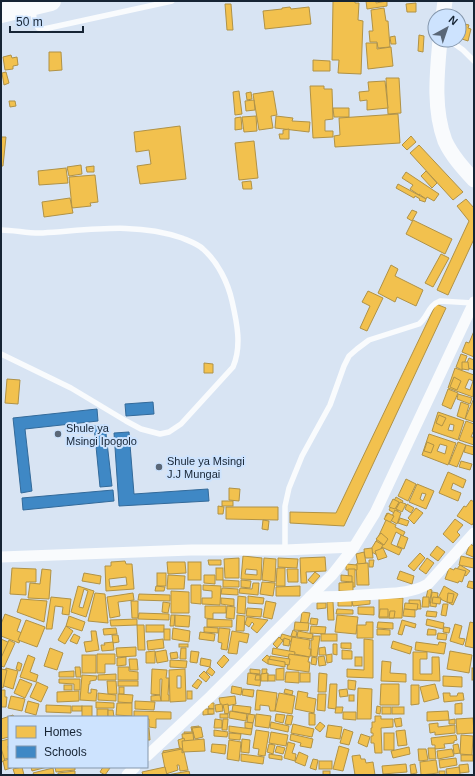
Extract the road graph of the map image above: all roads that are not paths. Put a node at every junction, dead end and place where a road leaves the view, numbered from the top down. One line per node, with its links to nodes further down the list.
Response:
1 (172, 1): 2 (lane)
2 (42, 3): 3 (highway)
3 (1, 13)
4 (439, 48): 7 (main road)
5 (460, 48): 6 (lane)
6 (474, 61)
7 (474, 180)
8 (1, 230): 10 (lane)
9 (474, 303): 12 (street); 13 (lane)
10 (1, 354)
11 (474, 533): 16 (street)
12 (354, 547): 13 (street); 16 (street)
13 (284, 550): 14 (street)
14 (3, 557): 15 (street)
15 (1, 568)
16 (310, 597): 17 (street)
17 (148, 755)

